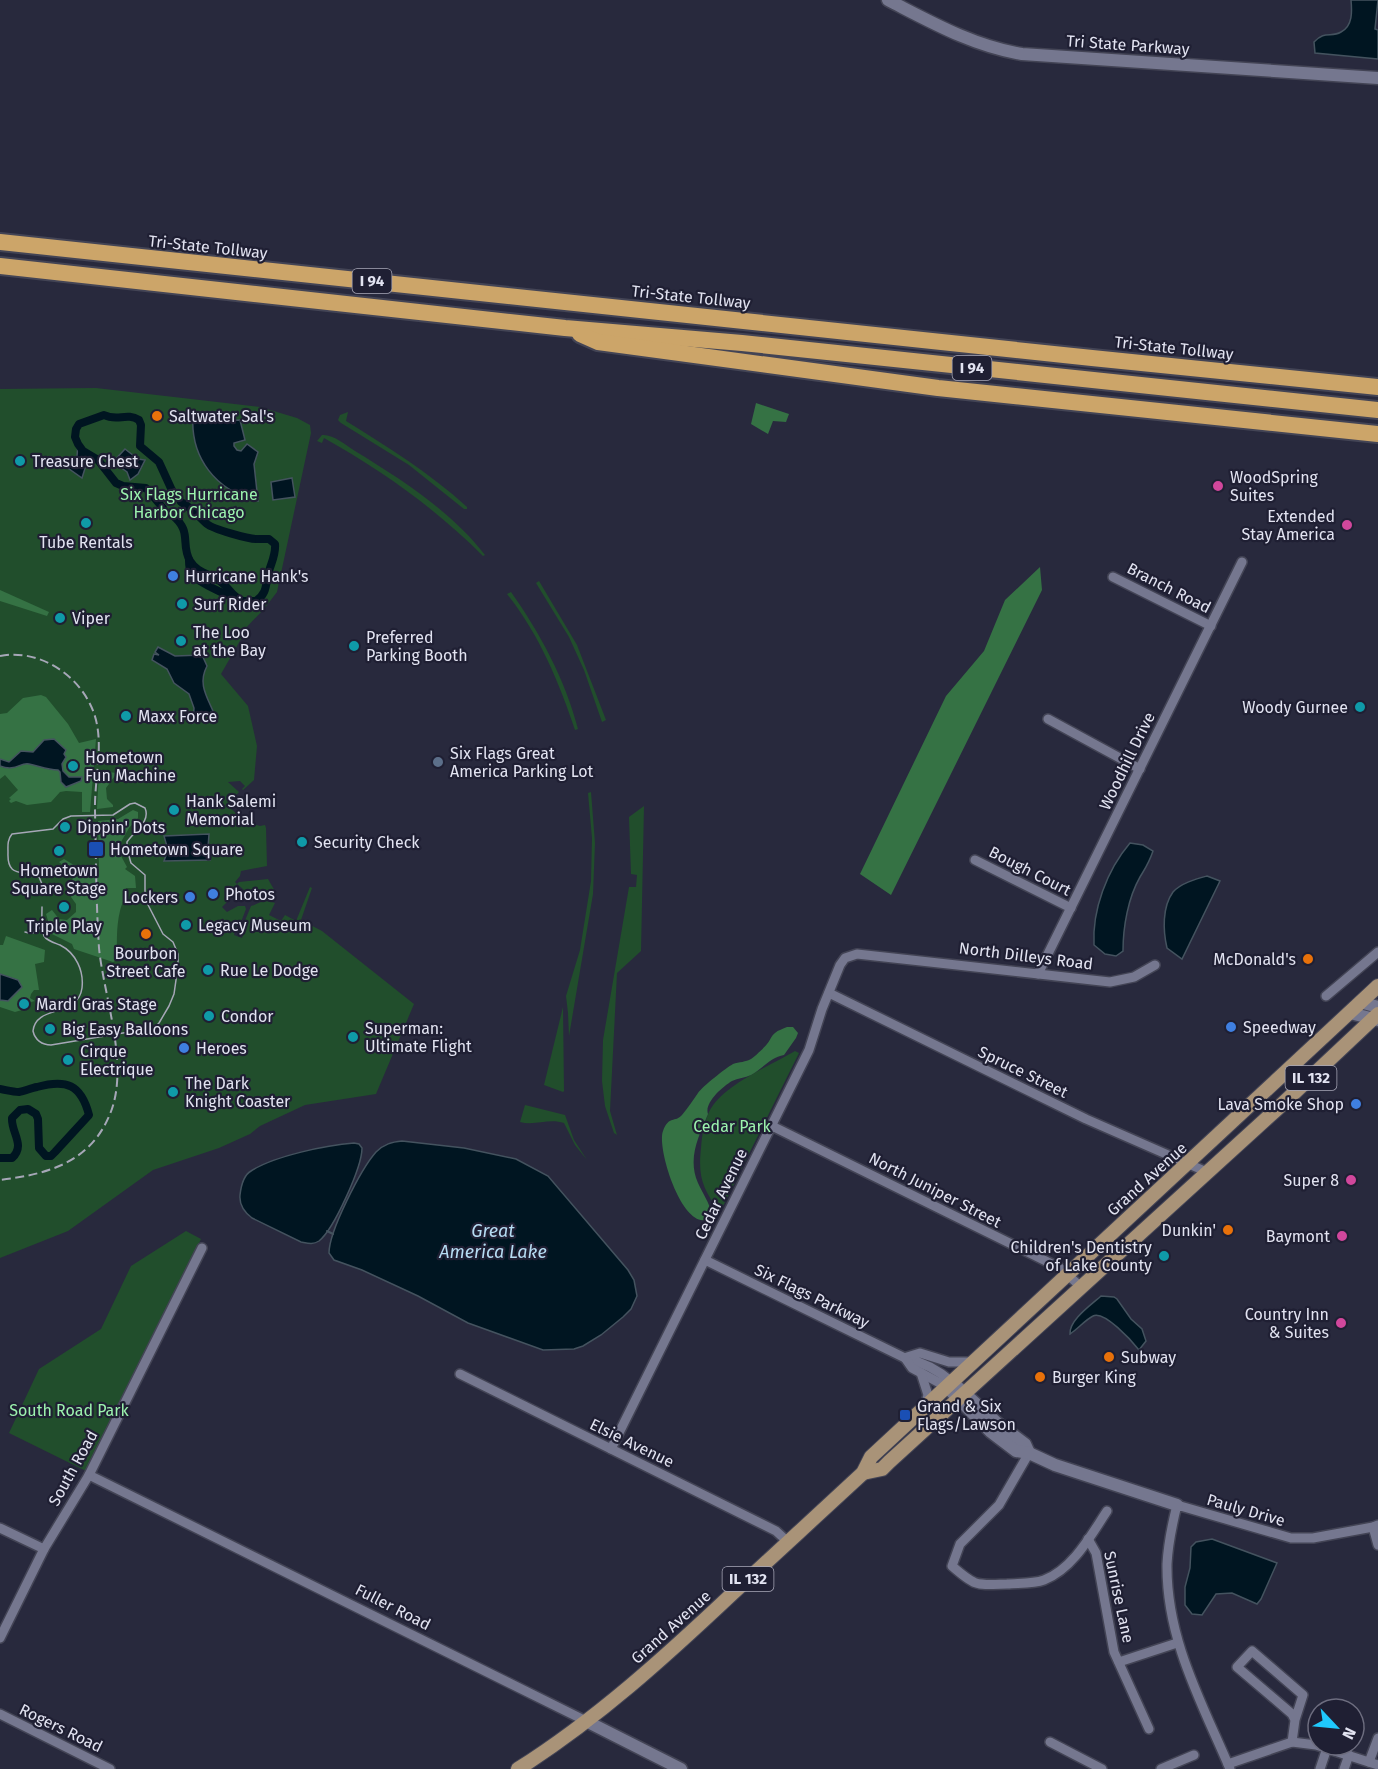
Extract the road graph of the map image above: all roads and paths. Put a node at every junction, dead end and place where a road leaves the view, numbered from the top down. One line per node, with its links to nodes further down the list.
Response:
1 (888, 0): 2 (street, Tri State Parkway)
2 (1378, 78)
3 (0, 242): 6 (highway, Tri-State Tollway / I 94)
4 (0, 266): 5 (highway, I 94)
5 (565, 328): 7 (highway, I 94); 8 (highway)
6 (1378, 387)
7 (1378, 410)
8 (1378, 434)
9 (1242, 562): 11 (street, Woodhill Drive)
10 (1113, 576): 11 (street, Branch Road)
11 (1211, 626): 13 (street, Woodhill Drive)
12 (1048, 719): 13 (street)
13 (1140, 768): 15 (street, Woodhill Drive)
14 (975, 860): 15 (street, Bough Court)
15 (1071, 908): 19 (street, Woodhill Drive)
16 (1378, 952): 22 (street)
17 (890, 957): 19 (street, North Dilleys Road); 21 (street, Cedar Avenue)
18 (1155, 965): 19 (street, North Dilleys Road)
19 (1038, 974)
20 (1378, 986): 23 (main road, Grand Avenue / IL 132)
21 (829, 993): 26 (street, Cedar Avenue); 27 (street, Spruce Street)
22 (1326, 996)
23 (1360, 1002): 24 (main road, Grand Avenue / IL 132); 25 (street)
24 (1350, 1012): 25 (street); 27 (main road, Grand Avenue / IL 132)
25 (1377, 1015): 28 (main road, Grand Avenue / IL 132)
26 (772, 1126): 30 (street, Cedar Avenue); 31 (street, North Juniper Street)
27 (1188, 1165): 28 (street, Spruce Street); 31 (main road, Grand Avenue / IL 132)
28 (1207, 1172): 32 (main road, Grand Avenue / IL 132)
29 (202, 1248): 43 (street, South Road)
30 (705, 1260): 33 (street, Six Flags Parkway); 40 (street, Cedar Avenue)
31 (1068, 1274): 32 (street, North Juniper Street); 34 (main road, Grand Avenue / IL 132)
32 (1080, 1286): 38 (main road, Grand Avenue / IL 132)
33 (905, 1358): 34 (street, Six Flags Parkway); 35 (street, Six Flags Parkway); 37 (street, Six Flags Parkway)
34 (974, 1361): 37 (main road, Grand Avenue / IL 132)
35 (921, 1373): 37 (street, Six Flags Parkway); 39 (street)
36 (460, 1374): 40 (street, Elsie Avenue)
37 (950, 1384): 38 (street); 39 (main road, Grand Avenue / IL 132)
38 (962, 1396): 41 (street); 42 (main road, Grand Avenue / IL 132)
39 (924, 1408): 42 (main road, Grand Avenue / IL 132)
40 (611, 1449): 49 (street, Elsie Avenue)
41 (1029, 1453): 44 (street); 48 (street)
42 (863, 1473): 49 (main road, Grand Avenue / IL 132)
43 (89, 1475): 51 (street, South Road); 57 (street, Fuller Road)
44 (1177, 1505): 46 (street, Pauly Drive); 53 (street)
45 (1107, 1511): 48 (street)
46 (1376, 1526): 50 (street)
47 (0, 1528): 51 (street)
48 (1088, 1539): 54 (street, Sunrise Lane)
49 (788, 1542): 57 (main road, Grand Avenue / IL 132)
50 (1378, 1545)
51 (44, 1549): 52 (street, South Road)
52 (0, 1638)
53 (1177, 1643): 54 (street, Sunrise Lane); 66 (street)
54 (1119, 1662): 58 (street, Sunrise Lane)
55 (0, 1714): 67 (street, Rogers Road)
56 (1295, 1720): 56 (street); 60 (street)
57 (586, 1721): 68 (main road, Grand Avenue); 69 (street, Fuller Road)
58 (1149, 1729)
59 (1378, 1738): 65 (street)
60 (1293, 1742): 61 (street); 66 (street)
61 (1306, 1742)
62 (1050, 1743): 70 (street)
63 (1194, 1755): 71 (street)
64 (1355, 1757): 65 (street)
65 (1373, 1763)
66 (1229, 1766)
67 (110, 1769)
68 (518, 1769)
69 (681, 1769)
70 (1102, 1769)
71 (1163, 1769)

